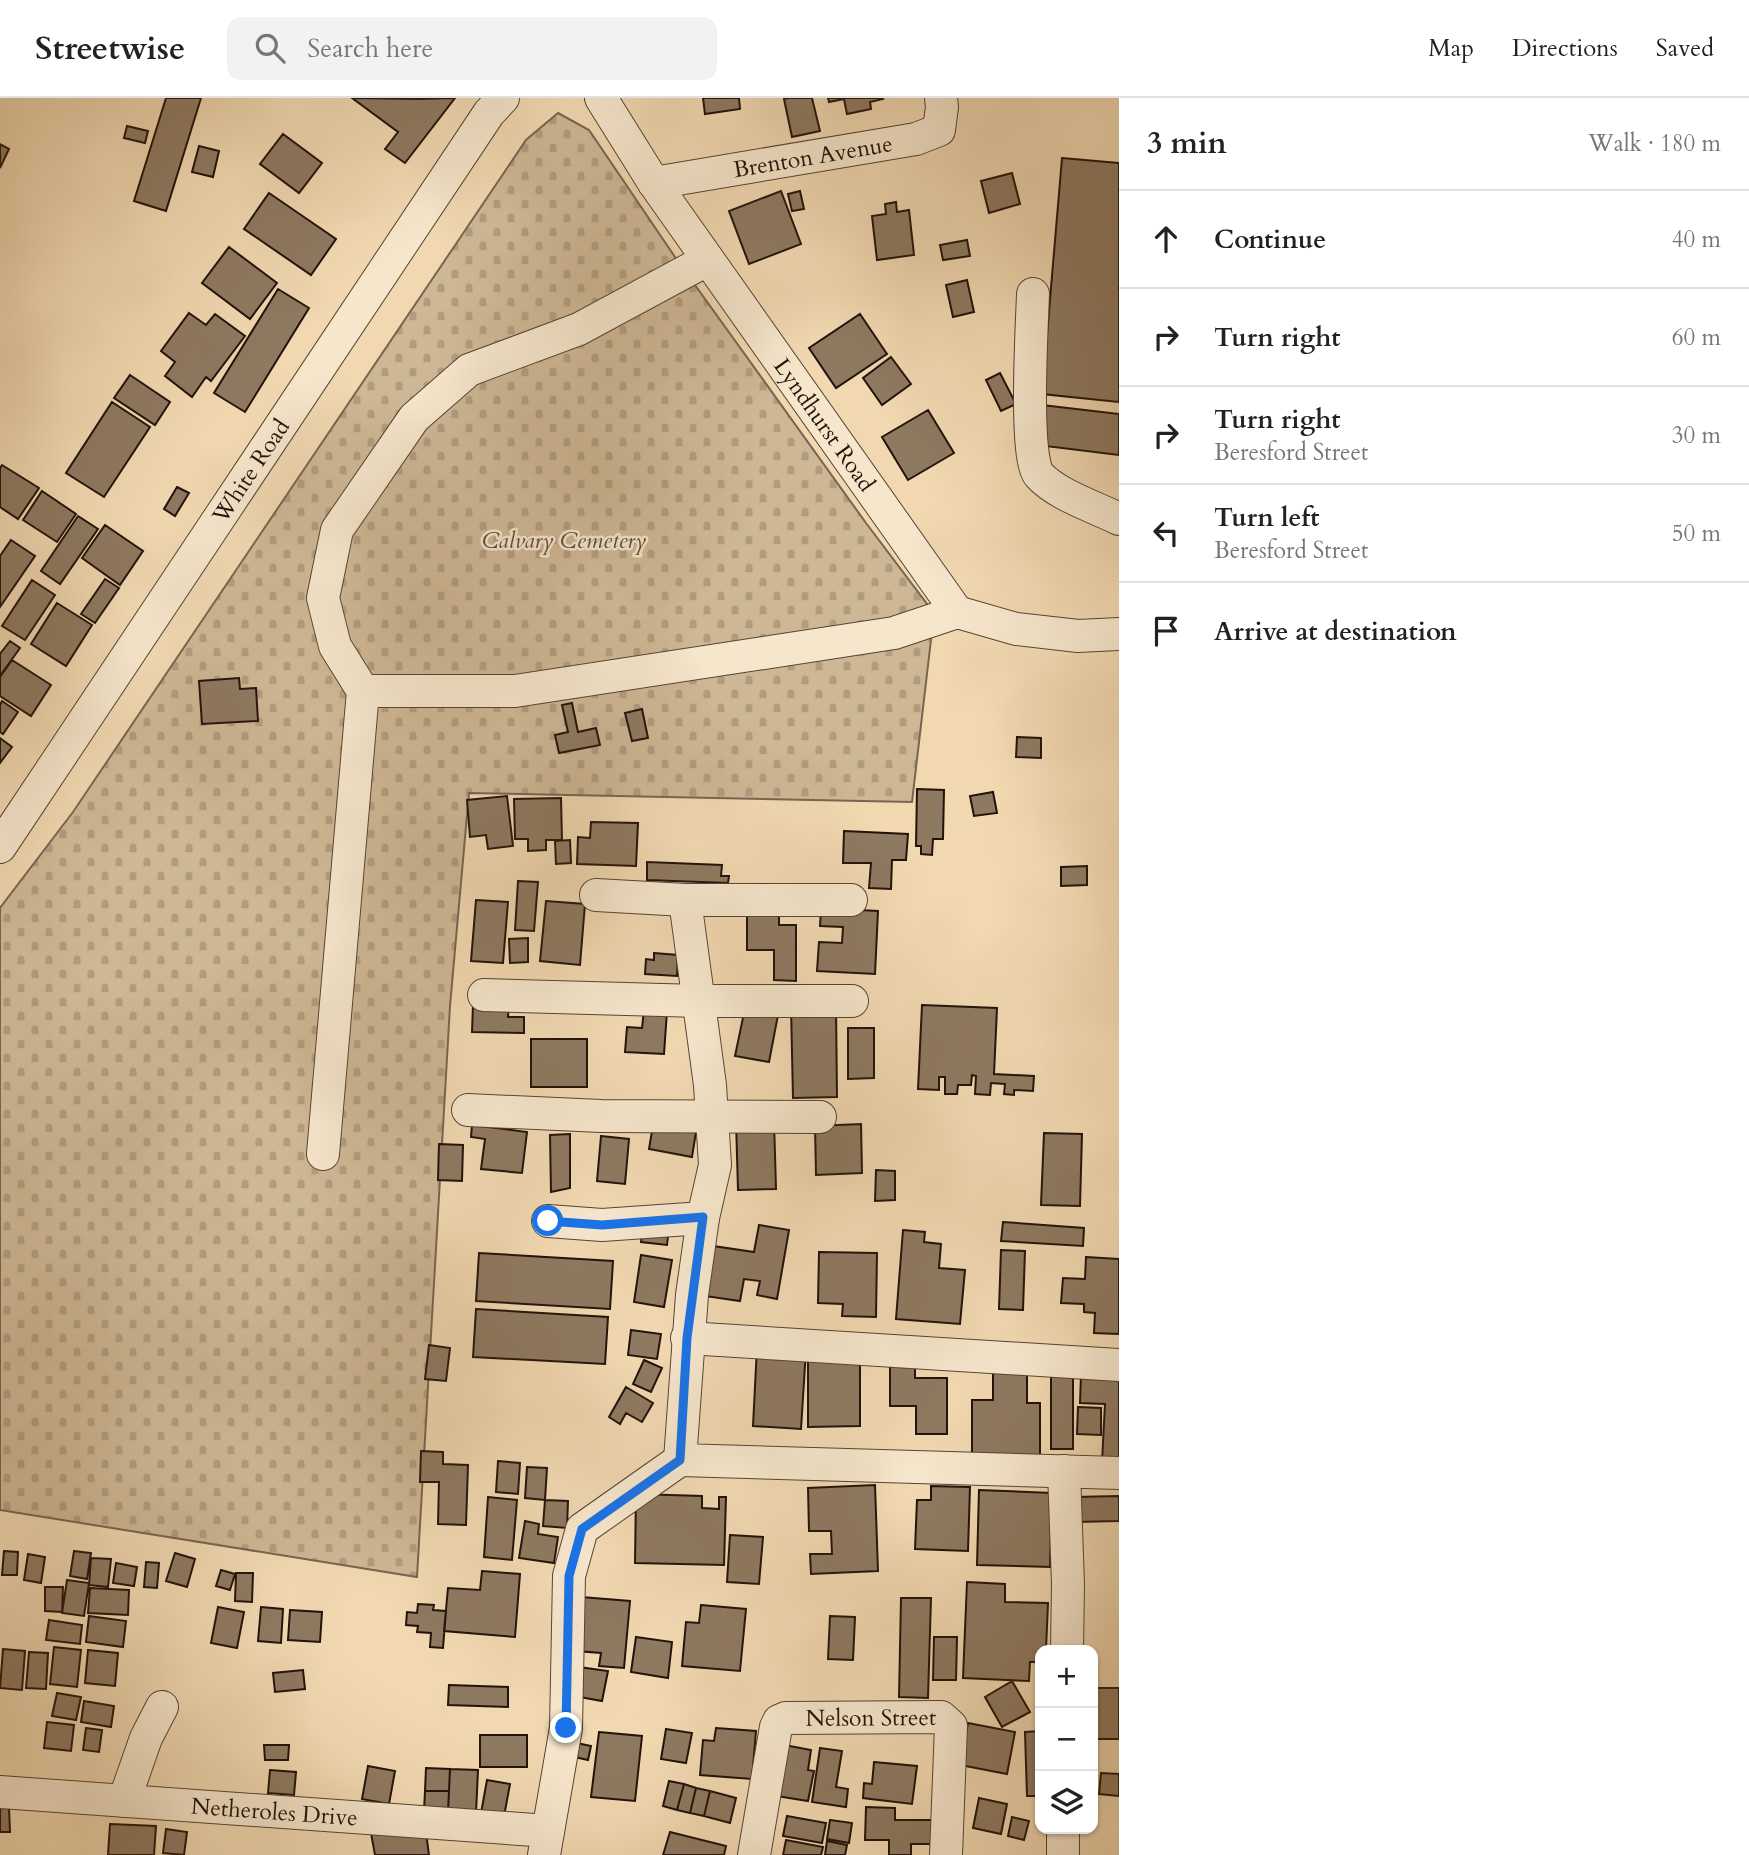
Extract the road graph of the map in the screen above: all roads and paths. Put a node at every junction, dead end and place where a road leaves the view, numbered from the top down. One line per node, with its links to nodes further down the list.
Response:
1 (503, 98): 11 (street, White Road)
2 (601, 98): 4 (street, Lyndhurst Road)
3 (941, 98): 4 (street, Brenton Avenue)
4 (654, 183): 5 (street, Lyndhurst Road)
5 (707, 260): 8 (street, Lyndhurst Road); 10 (street)
6 (1033, 294): 7 (street)
7 (1119, 519)
8 (957, 612): 9 (street); 10 (street)
9 (1119, 634)
10 (363, 691): 21 (street)
11 (0, 847)
12 (596, 895): 13 (street)
13 (685, 900): 14 (street); 16 (street)
14 (851, 900)
15 (484, 995): 16 (street)
16 (699, 1000): 17 (street); 19 (street)
17 (852, 1001)
18 (468, 1110): 19 (street)
19 (712, 1115): 20 (street); 22 (street)
20 (820, 1117)
21 (323, 1154)
22 (703, 1217): 23 (street); 24 (street)
23 (548, 1221)
24 (687, 1338): 25 (street); 26 (street)
25 (1119, 1365)
26 (680, 1460): 27 (street); 34 (street)
27 (1064, 1471): 28 (street); 29 (street)
28 (1119, 1473)
29 (1067, 1645)
30 (162, 1707): 32 (street)
31 (0, 1793): 32 (street, Netheroles Drive)
32 (124, 1801): 34 (street, Netheroles Drive)
33 (1063, 1834): 37 (street)
34 (546, 1843)
35 (754, 1855): 36 (street, Nelson Street)
36 (946, 1855)
37 (1063, 1855)

